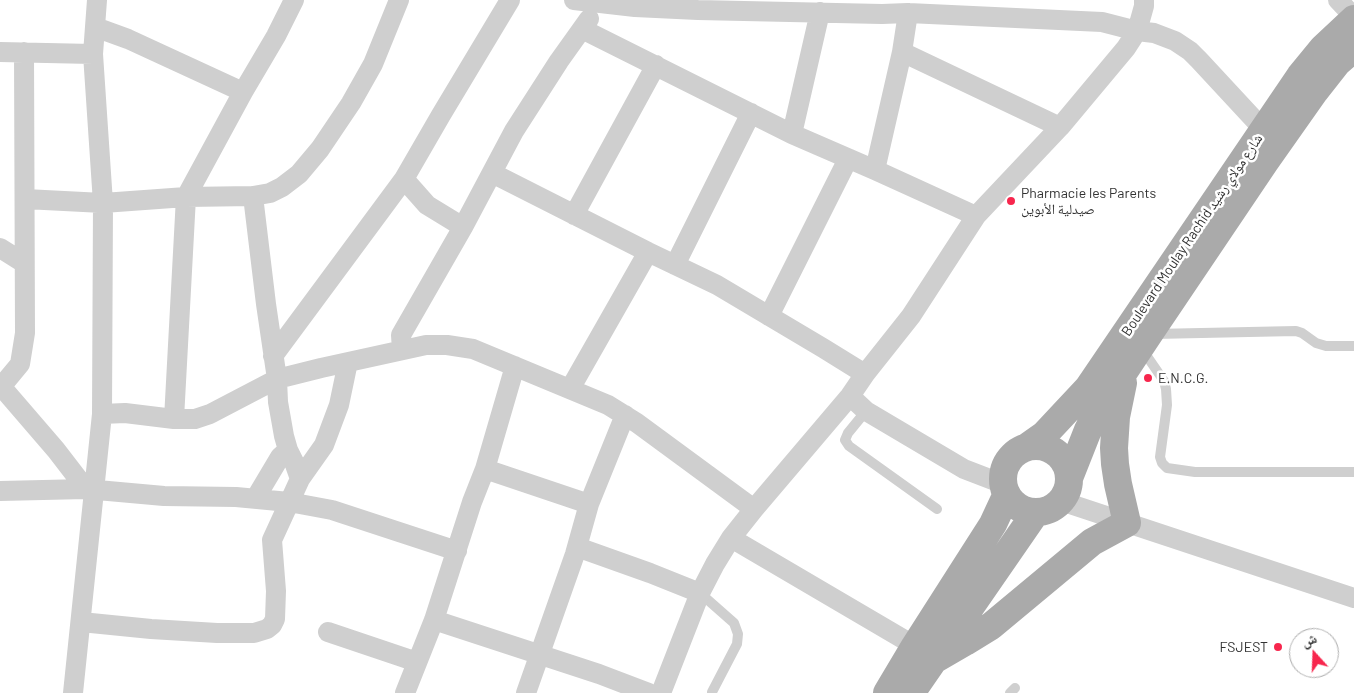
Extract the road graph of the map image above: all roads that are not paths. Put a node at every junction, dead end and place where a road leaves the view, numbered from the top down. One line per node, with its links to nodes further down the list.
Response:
1 (97, 0): 16 (street)
2 (294, 0): 25 (street)
3 (399, 0): 34 (street)
4 (510, 0): 33 (street)
5 (574, 0): 8 (street)
6 (1144, 0): 18 (street)
7 (1338, 0): 15 (street)
8 (600, 2): 9 (street); 17 (street)
9 (698, 5): 10 (street)
10 (796, 6): 13 (street)
11 (884, 7): 13 (street); 14 (street)
12 (976, 8): 14 (street); 18 (street)
13 (820, 12): 29 (street)
14 (908, 13): 22 (street)
15 (1354, 18): 28 (main road, Boulevard Moulay Rachid شارع مولاي رشيد)
16 (95, 27): 23 (street); 25 (street)
17 (582, 29): 24 (street); 32 (street)
18 (1137, 31): 27 (street); 28 (street)
19 (1354, 48): 46 (main road, Boulevard Moulay Rachid شارع مولاي رشيد)
20 (0, 52): 21 (street)
21 (24, 52): 23 (street); 36 (street)
22 (902, 52): 27 (street); 31 (street)
23 (92, 54): 37 (street)
24 (656, 65): 26 (street); 38 (street)
25 (243, 92): 35 (street)
26 (750, 113): 29 (street); 44 (street)
27 (1060, 127): 39 (street)
28 (1264, 129): 62 (main road, Boulevard Moulay Rachid شارع مولاي رشيد)
29 (792, 134): 30 (street)
30 (848, 159): 31 (street); 45 (street)
31 (875, 170): 39 (street)
32 (492, 173): 38 (street); 40 (street)
33 (404, 179): 40 (street); 49 (street)
34 (253, 196): 35 (street); 49 (street)
35 (186, 197): 37 (street); 61 (street)
36 (25, 199): 37 (street); 43 (street)
37 (103, 203): 59 (street)
38 (574, 215): 42 (street)
39 (976, 216): 53 (street)
40 (463, 227): 48 (street)
41 (0, 248): 43 (street)
42 (648, 252): 44 (street); 56 (street)
43 (24, 263): 55 (street)
44 (675, 265): 45 (street)
45 (769, 316): 53 (street)
46 (1145, 340): 47 (lane); 52 (main road, Boulevard Moulay Rachid شارع مولاي رشيد); 65 (lane)
47 (1354, 346)
48 (402, 350): 50 (street); 51 (street)
49 (274, 356): 54 (street)
50 (348, 362): 54 (street); 66 (street)
51 (515, 366): 56 (street); 64 (street)
52 (1125, 371): 69 (main road, Boulevard Moulay Rachid شارع مولاي رشيد); 77 (main road)
53 (865, 374): 57 (street)
54 (277, 379): 61 (street); 63 (street)
55 (1, 386): 67 (street)
56 (570, 389): 60 (street)
57 (850, 396): 58 (street); 74 (street)
58 (866, 411): 68 (street); 75 (lane)
59 (102, 414): 61 (street); 67 (street)
60 (624, 415): 73 (street); 74 (street)
61 (174, 419)
62 (1027, 447): 68 (main road); 69 (main road)
63 (288, 450): 66 (street); 71 (street)
64 (485, 469): 73 (street); 80 (street)
65 (1354, 472)
66 (300, 479): 72 (street)
67 (90, 490): 70 (street); 71 (street); 84 (street)
68 (1004, 490): 76 (main road); 86 (main road)
69 (1065, 490): 76 (main road); 77 (street)
70 (0, 491)
71 (255, 499): 72 (street)
72 (290, 502): 80 (street); 84 (street)
73 (589, 504): 79 (street)
74 (754, 509): 78 (street)
75 (937, 509)
76 (1036, 512): 86 (main road)
77 (1127, 523): 82 (street); 86 (main road)
78 (731, 538): 81 (street); 86 (street)
79 (577, 547): 81 (street); 87 (street)
80 (457, 551): 83 (street)
81 (700, 593): 90 (lane); 95 (street)
82 (1354, 598)
83 (434, 620): 87 (street); 88 (street)
84 (80, 622): 91 (street)
85 (328, 632): 88 (street)
86 (924, 653): 89 (main road); 96 (main road)
87 (540, 654): 93 (street); 94 (street)
88 (417, 662): 92 (street)
89 (917, 691)
90 (712, 692)
91 (73, 693)
92 (405, 693)
93 (526, 693)
94 (649, 693)
95 (661, 693)
96 (887, 693)

